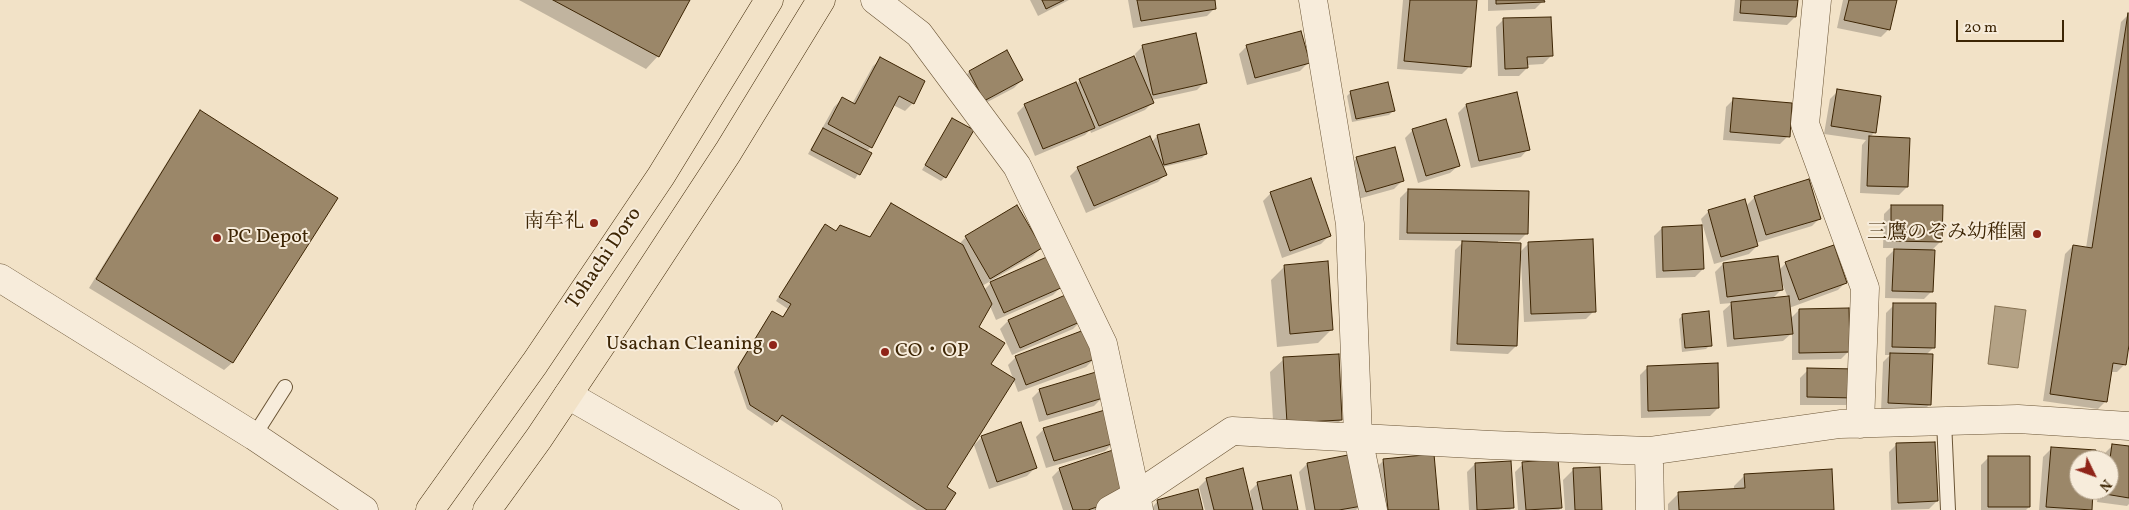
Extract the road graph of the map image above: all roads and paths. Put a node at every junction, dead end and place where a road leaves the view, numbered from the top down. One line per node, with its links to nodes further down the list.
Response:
1 (769, 0): 18 (main road, Tohachi Doro)
2 (822, 0): 8 (main road)
3 (875, 0): 15 (street)
4 (1313, 0): 13 (street)
5 (1817, 0): 10 (street)
6 (0, 278): 12 (street)
7 (285, 387): 12 (lane)
8 (568, 395): 16 (street); 19 (main road)
9 (1944, 421): 10 (street); 11 (street); 23 (lane)
10 (1860, 424): 14 (street)
11 (2129, 426)
12 (254, 436): 17 (street)
13 (1358, 437): 14 (street); 15 (street); 21 (street)
14 (1649, 451): 22 (street)
15 (1138, 503): 20 (street)
16 (766, 509)
17 (364, 510)
18 (430, 510)
19 (487, 510)
20 (1110, 510)
21 (1373, 510)
22 (1650, 510)
23 (1948, 510)

